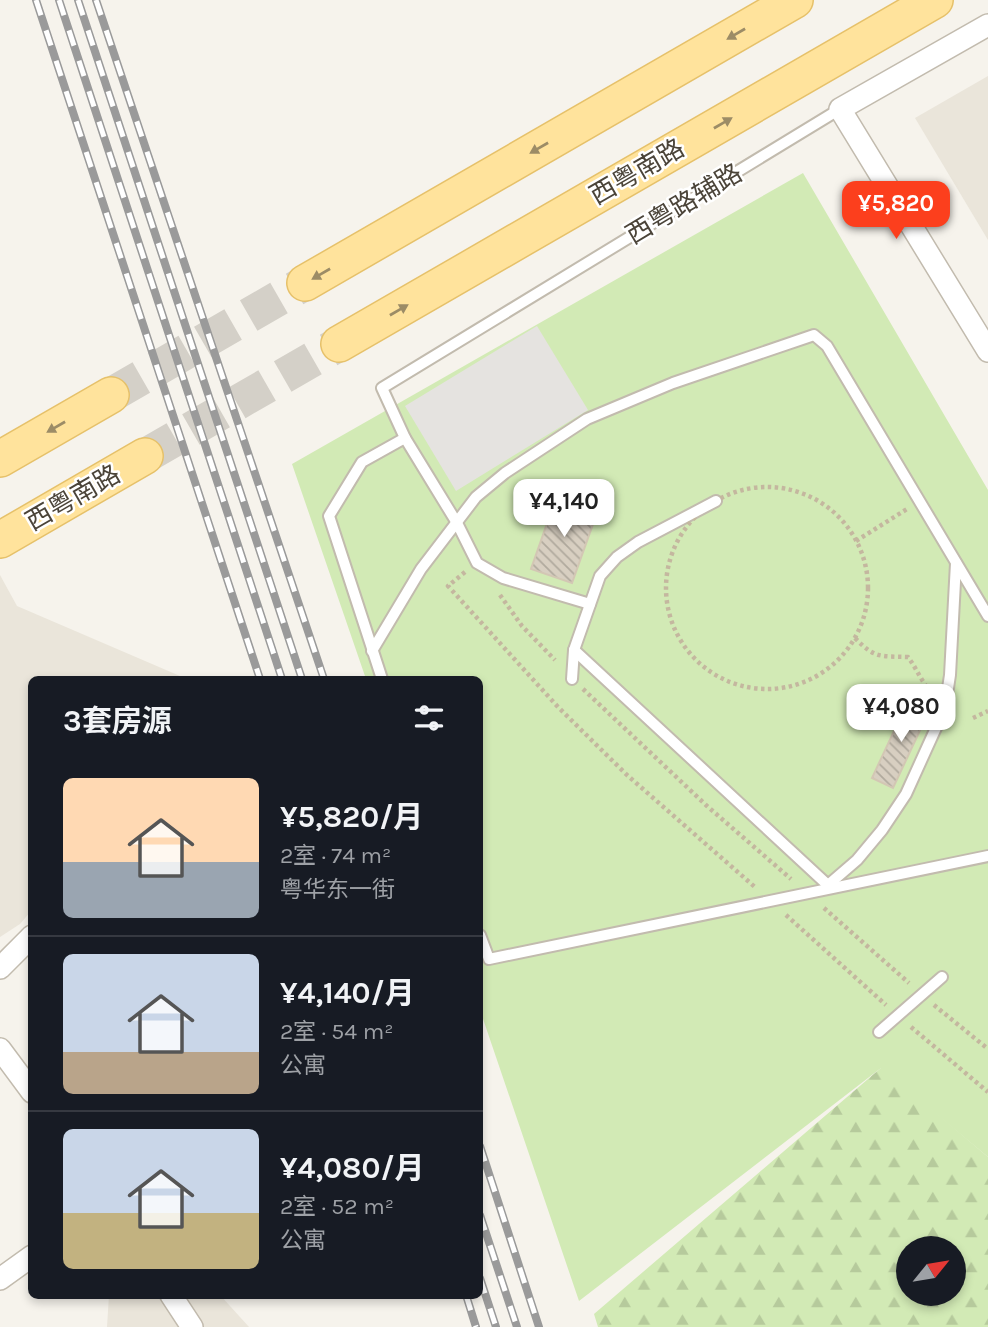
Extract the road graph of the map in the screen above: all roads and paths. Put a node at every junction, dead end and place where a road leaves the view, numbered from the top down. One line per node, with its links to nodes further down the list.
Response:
1 (795, 0): 5 (main road, one-way to 5)
2 (935, 0): 6 (main road, 西粤南路, one-way to 2)
3 (988, 25): 4 (street, 西粤路辅路)
4 (840, 109): 7 (street); 9 (lane, 西粤路辅路)
5 (305, 283)
6 (340, 344)
7 (988, 351)
8 (111, 395): 11 (main road, one-way to 11)
9 (405, 438): 14 (lane); 23 (lane)
10 (145, 456): 15 (main road, 西粤南路)
11 (0, 459)
12 (716, 501): 16 (path); 19 (lane); 21 (path)
13 (920, 501): 14 (lane); 16 (path); 18 (lane)
14 (457, 523): 17 (lane); 23 (lane)
15 (0, 540)
16 (856, 541): 21 (path)
17 (477, 563): 19 (lane); 32 (path)
18 (956, 563): 20 (lane); 26 (lane)
19 (590, 604): 22 (lane)
20 (988, 616)
21 (855, 638): 26 (path)
22 (574, 650): 25 (lane); 30 (lane)
23 (372, 651): 24 (lane)
24 (381, 676)
25 (572, 678)
26 (946, 708): 30 (lane)
27 (988, 711): 28 (path)
28 (973, 718)
29 (988, 856): 30 (lane)
30 (830, 887): 31 (lane)
31 (807, 893): 32 (lane); 35 (path)
32 (771, 901): 34 (lane); 38 (path)
33 (28, 940): 36 (street)
34 (483, 943)
35 (871, 950)
36 (0, 968)
37 (942, 977): 38 (lane)
38 (898, 1016): 39 (lane); 42 (path)
39 (879, 1032)
40 (0, 1049): 41 (street)
41 (28, 1087)
42 (988, 1092)
43 (28, 1259): 44 (street)
44 (0, 1279)
45 (174, 1299): 46 (street)
46 (192, 1327)

